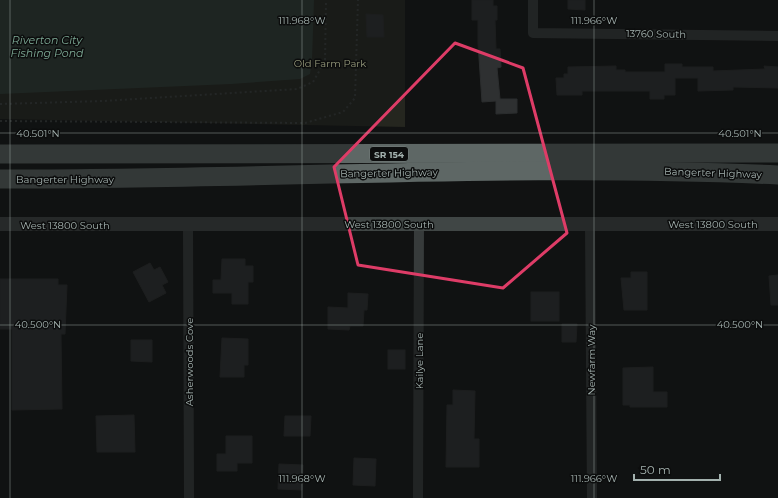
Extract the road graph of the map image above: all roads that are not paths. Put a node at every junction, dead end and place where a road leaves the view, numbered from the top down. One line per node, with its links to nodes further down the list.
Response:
1 (533, 0): 2 (street, 13760 South)
2 (778, 36)
3 (778, 153): 4 (highway, Bangerter Highway / SR 154)
4 (0, 154)
5 (778, 175): 6 (highway, Bangerter Highway / SR 154)
6 (0, 179)
7 (590, 223): 9 (street, West 13800 South); 10 (street, West 13800 South); 14 (street, Newfarm Way)
8 (0, 224): 11 (street, West 13800 South)
9 (419, 224): 11 (street, West 13800 South); 13 (street, Kailye Lane)
10 (778, 224)
11 (188, 225): 12 (street, Asherwoods Cove)
12 (189, 498)
13 (418, 498)
14 (592, 498)

